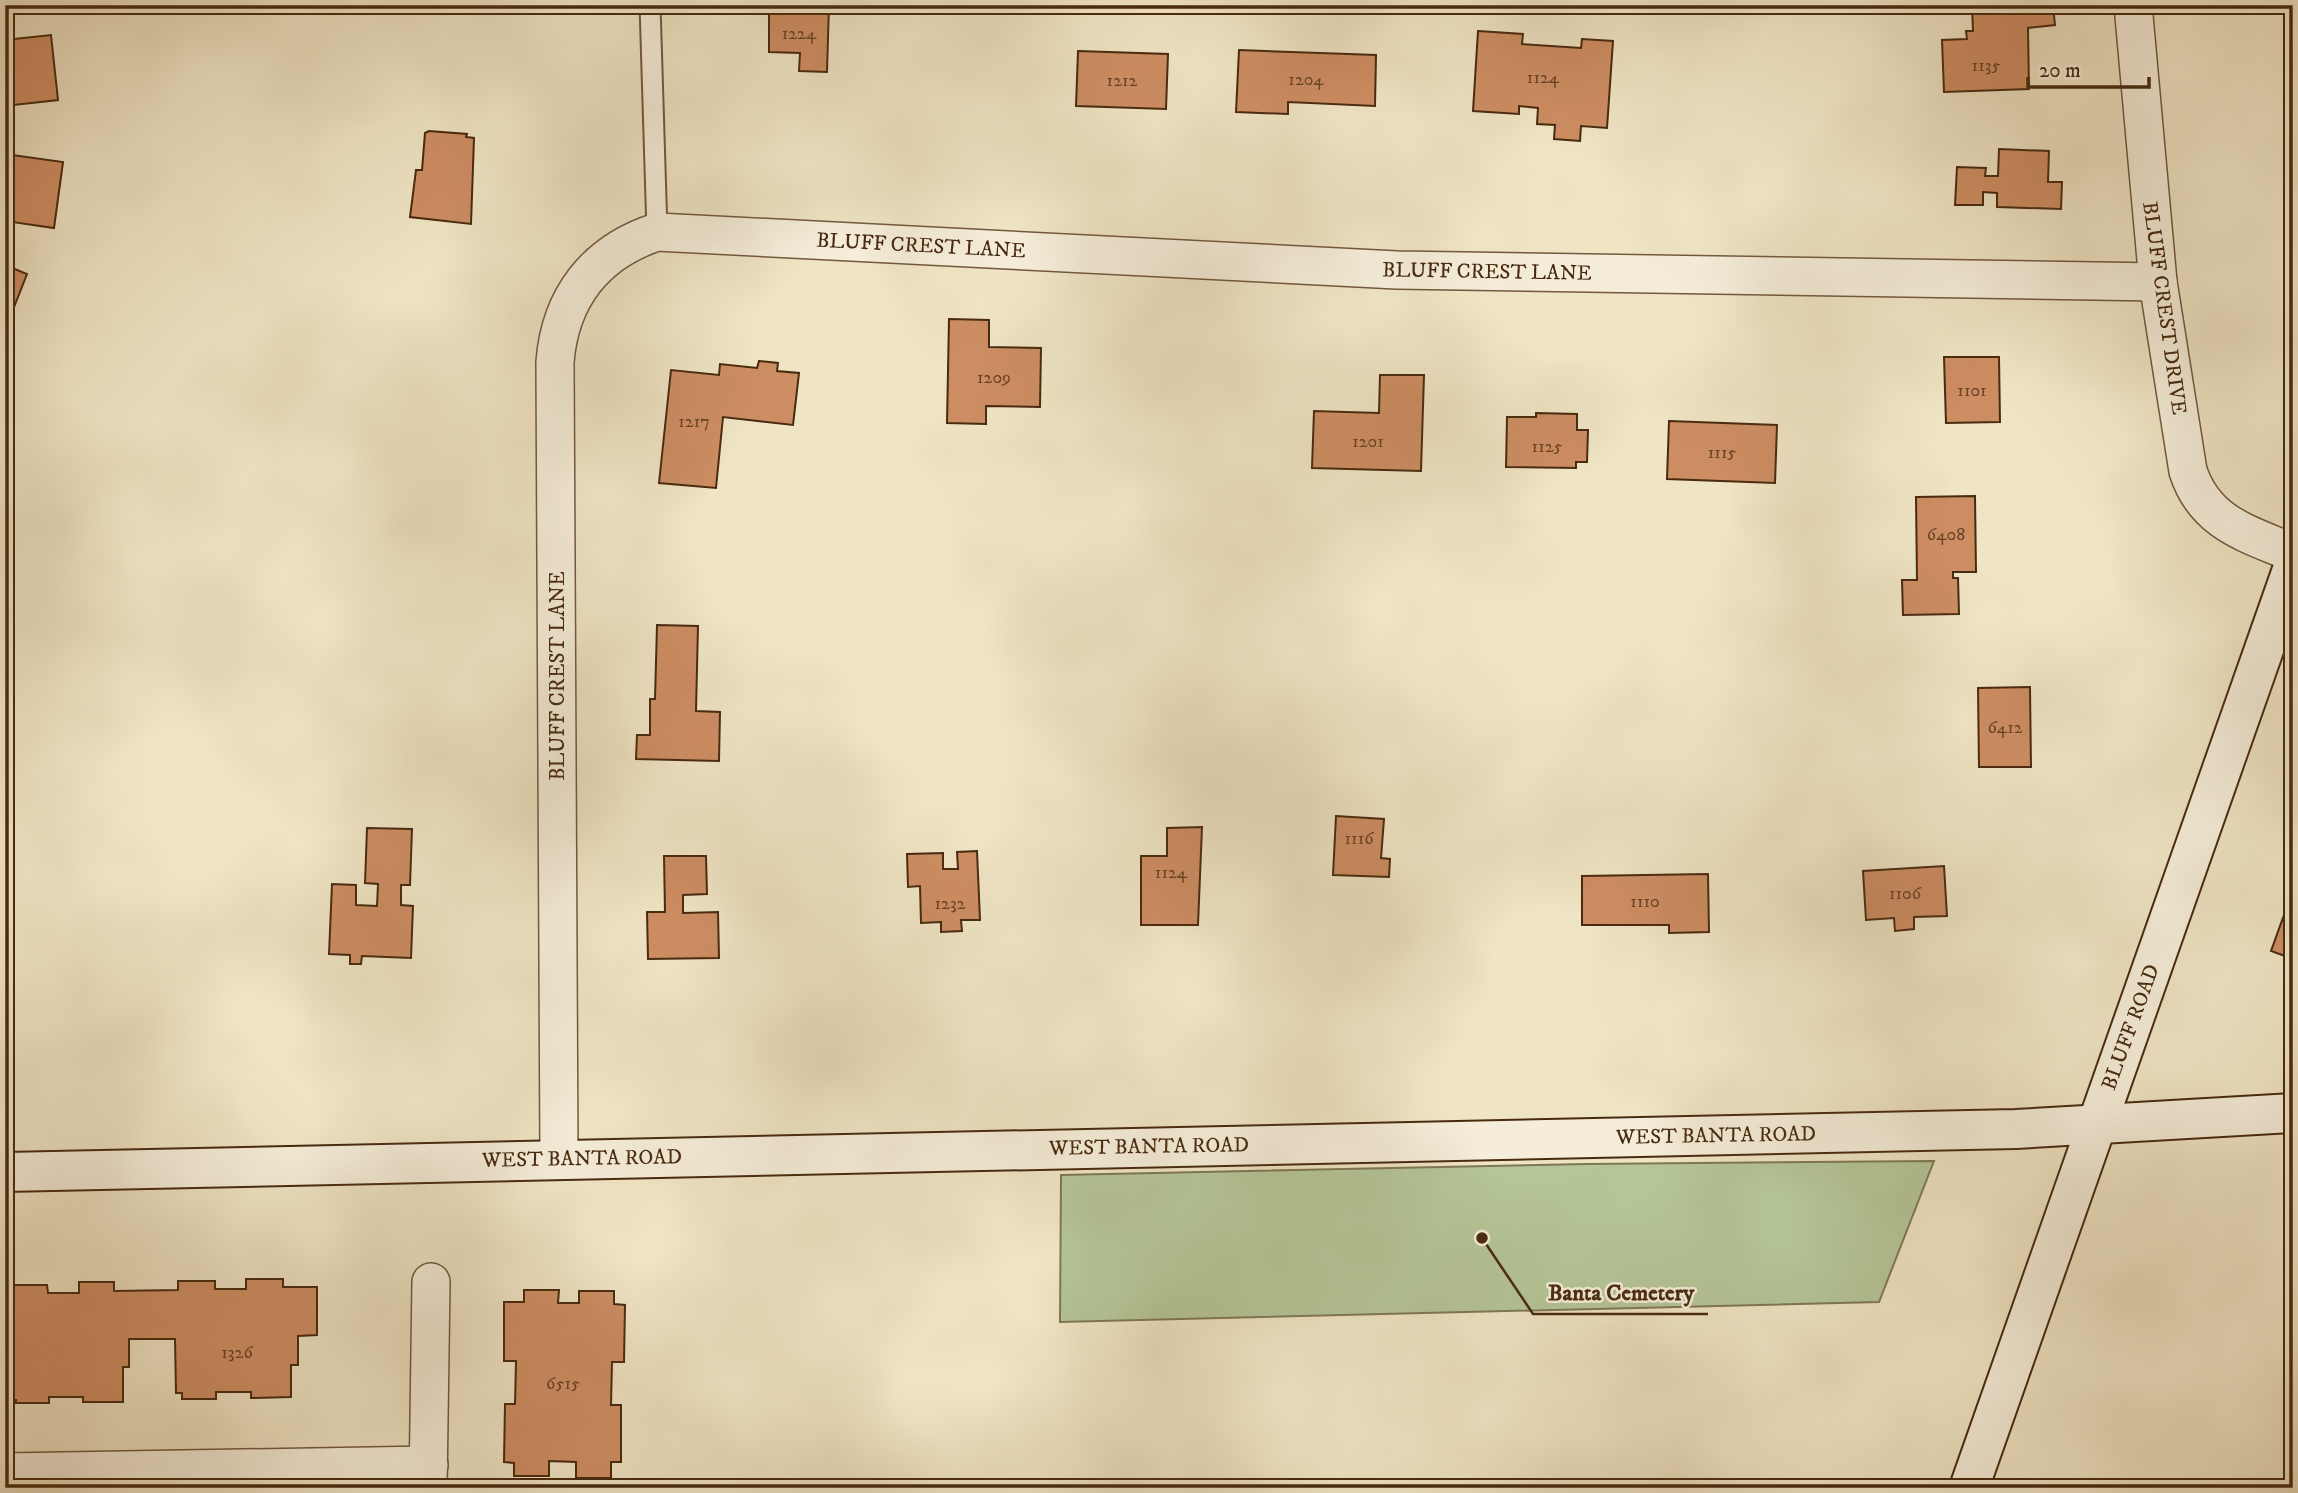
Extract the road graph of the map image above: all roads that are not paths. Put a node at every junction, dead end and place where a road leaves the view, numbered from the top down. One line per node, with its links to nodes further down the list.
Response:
1 (650, 5): 3 (lane)
2 (2133, 5): 4 (street, BLUFF CREST DRIVE)
3 (657, 232): 4 (street, BLUFF CREST LANE); 9 (street, BLUFF CREST LANE)
4 (2158, 282): 5 (street, BLUFF CREST DRIVE)
5 (2293, 553)
6 (2293, 567): 8 (street, BLUFF ROAD)
7 (2293, 1112): 8 (street, WEST BANTA ROAD)
8 (2096, 1122): 9 (street, WEST BANTA ROAD); 14 (street, BLUFF ROAD)
9 (559, 1158): 10 (street, WEST BANTA ROAD)
10 (5, 1172)
11 (431, 1282): 13 (street)
12 (5, 1472): 13 (street)
13 (428, 1476)
14 (1969, 1488)

